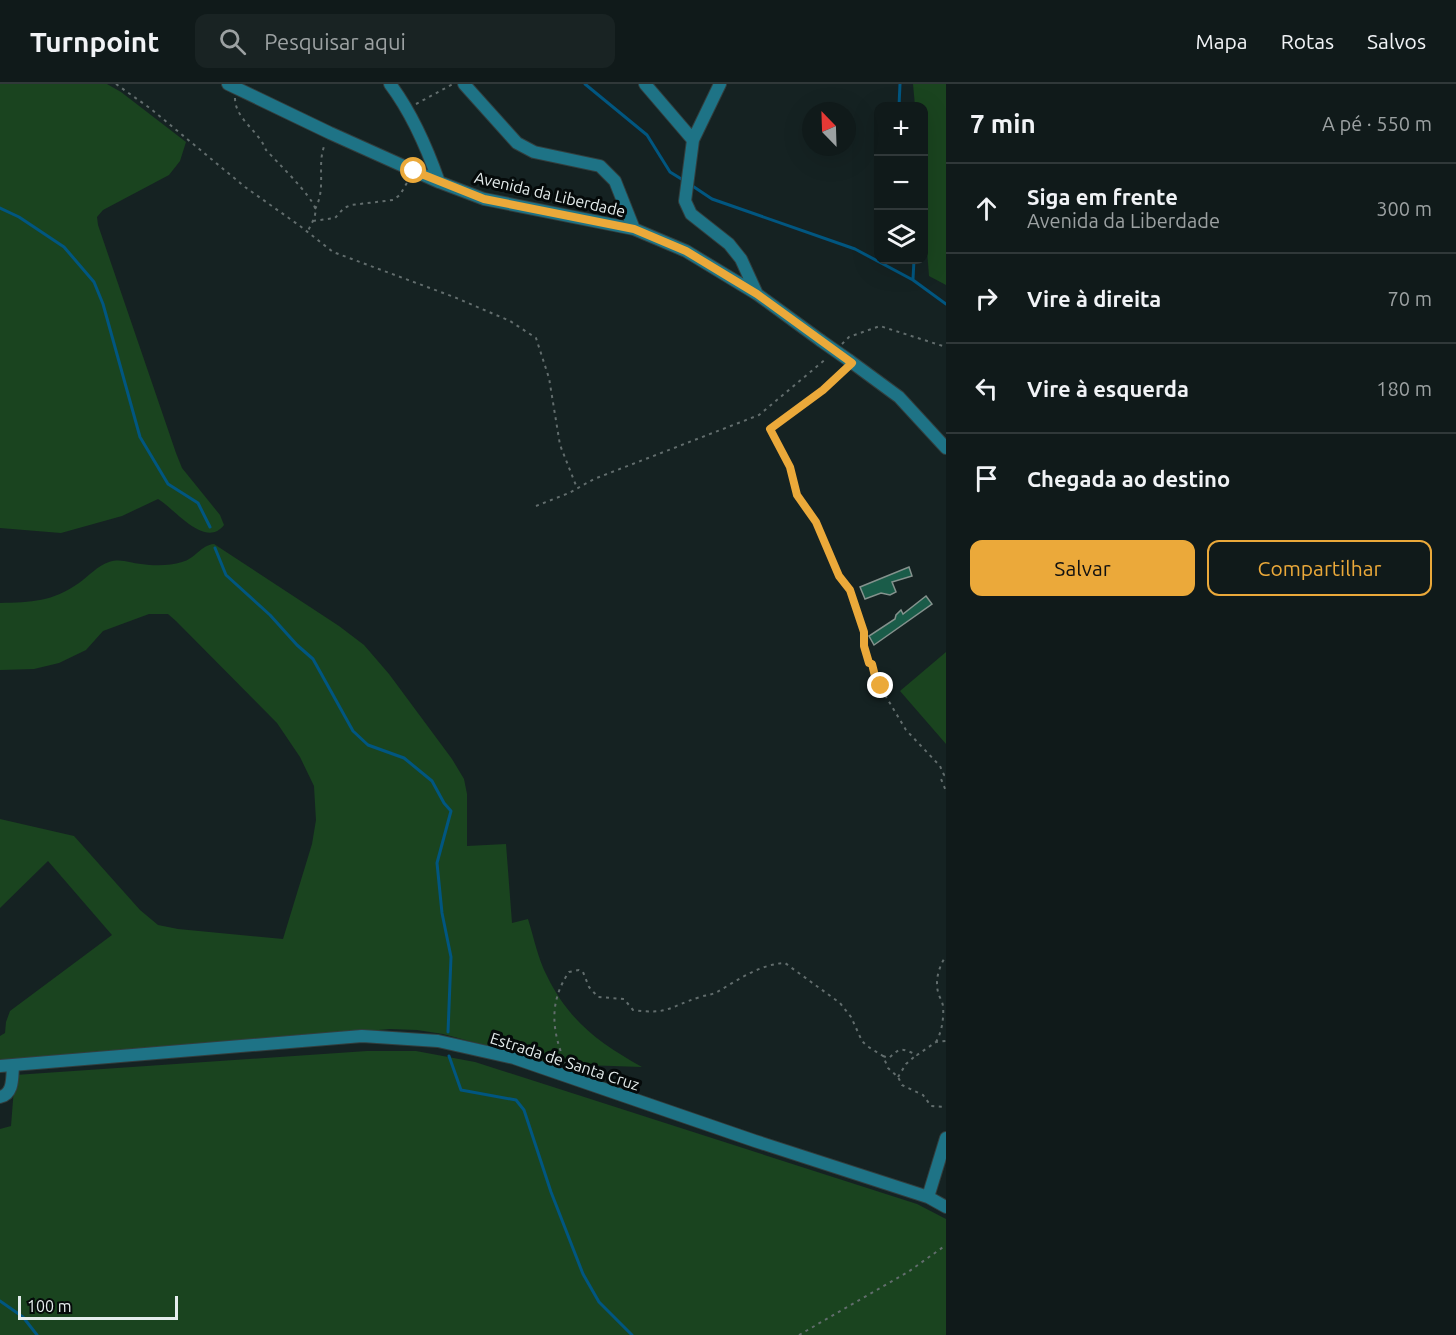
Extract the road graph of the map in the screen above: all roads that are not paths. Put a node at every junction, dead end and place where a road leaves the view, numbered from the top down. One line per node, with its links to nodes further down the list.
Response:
1 (390, 84): 7 (street)
2 (464, 84): 8 (street)
3 (645, 84): 6 (street)
4 (720, 84): 6 (street)
5 (232, 87): 7 (street, Avenida da Liberdade)
6 (693, 140): 9 (street)
7 (439, 182): 8 (street, Avenida da Liberdade)
8 (634, 229): 9 (street, Avenida da Liberdade)
9 (757, 294): 10 (street, Avenida da Liberdade, bridge)
10 (946, 448)
11 (13, 1065): 12 (street, Estrada de Santa Cruz); 13 (street); 15 (street, Estrada de Santa Cruz)
12 (0, 1066)
13 (0, 1097)
14 (946, 1138): 15 (street)
15 (928, 1197): 16 (street, Estrada de Santa Cruz)
16 (946, 1207)

